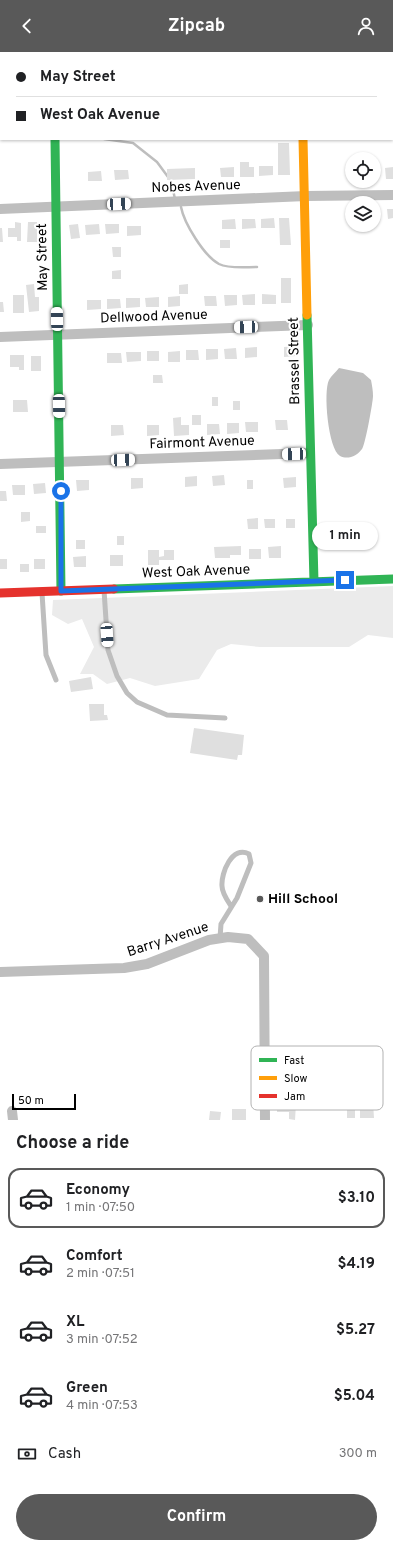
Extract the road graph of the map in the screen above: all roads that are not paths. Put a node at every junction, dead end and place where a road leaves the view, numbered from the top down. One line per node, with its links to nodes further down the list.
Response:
1 (55, 140): 5 (street, May Street)
2 (304, 140): 4 (street, Brassel Street)
3 (393, 195): 4 (street, Nobes Avenue)
4 (306, 196): 5 (street, Nobes Avenue); 7 (street, Brassel Street)
5 (56, 207): 6 (street, Nobes Avenue); 8 (street, May Street)
6 (0, 209)
7 (308, 325): 8 (street, Dellwood Avenue); 10 (street, Brassel Street)
8 (58, 335): 9 (street, Dellwood Avenue); 11 (street, May Street)
9 (0, 337)
10 (310, 453): 11 (street, Fairmont Avenue); 14 (street, Brassel Street)
11 (60, 463): 12 (street, Fairmont Avenue); 16 (street, May Street)
12 (0, 464)
13 (393, 579): 14 (street, West Oak Avenue)
14 (314, 582): 15 (street, West Oak Avenue)
15 (104, 589): 16 (street, West Oak Avenue); 20 (lane)
16 (61, 591): 17 (street, West Oak Avenue)
17 (42, 592): 18 (street, West Oak Avenue); 19 (lane)
18 (0, 593)
19 (56, 680)
20 (225, 718)
21 (231, 906): 21 (lane); 22 (lane)
22 (220, 938): 23 (street, Barry Avenue); 24 (street, Barry Avenue)
23 (0, 972)
24 (265, 1046)
25 (266, 1110): 26 (street, Barry Avenue)
26 (266, 1120)

